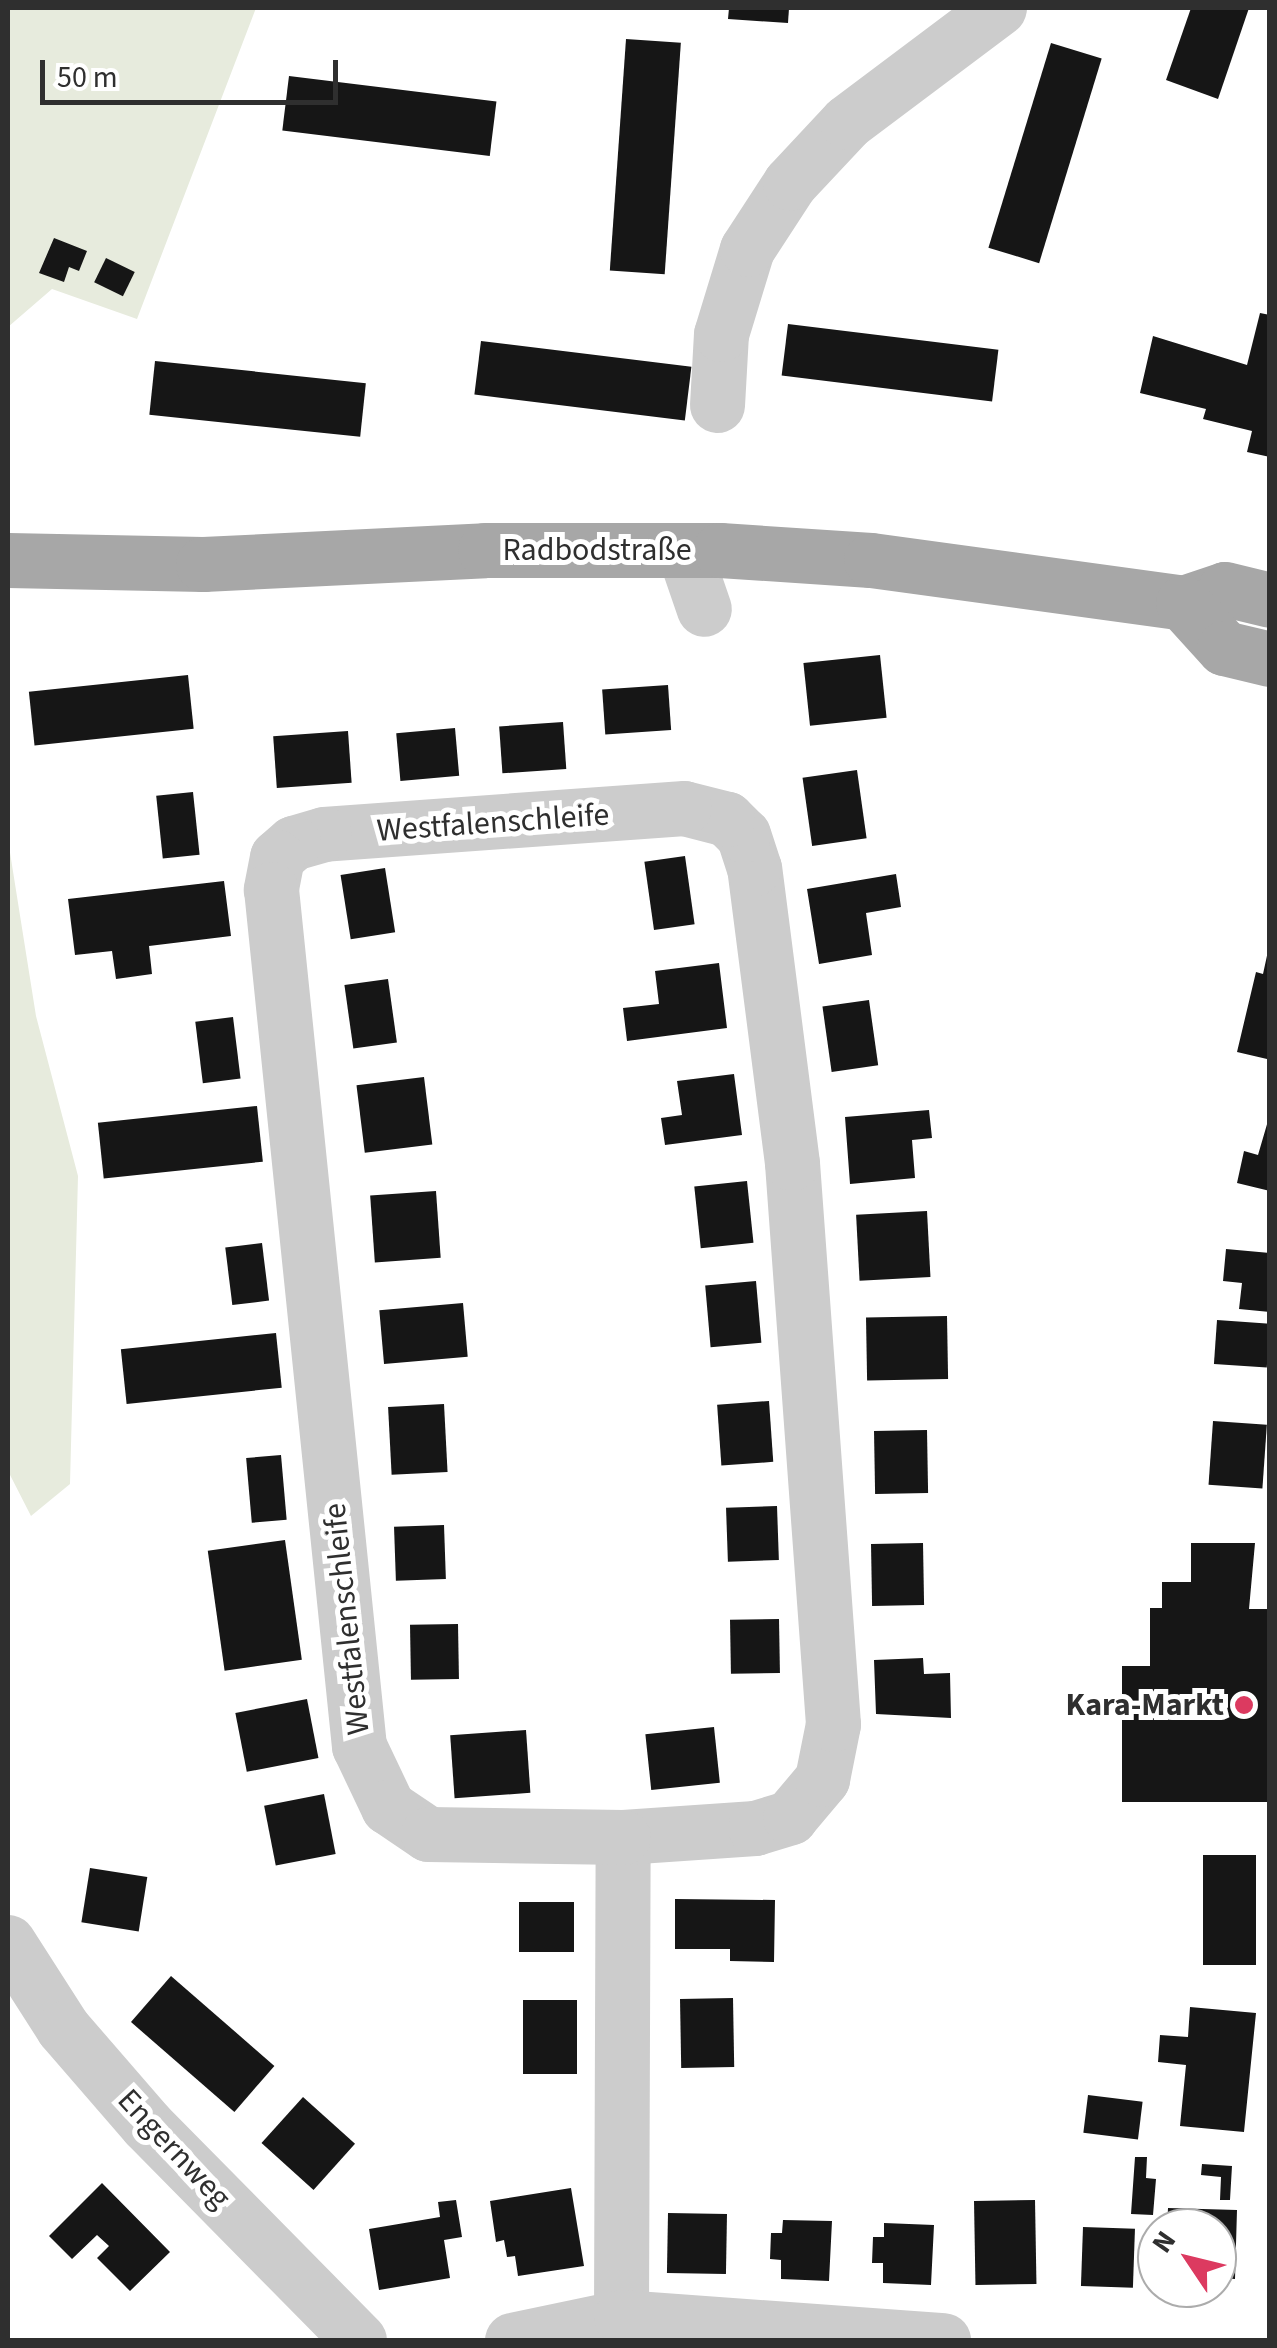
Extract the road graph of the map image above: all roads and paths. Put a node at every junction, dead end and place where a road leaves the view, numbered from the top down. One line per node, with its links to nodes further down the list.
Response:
1 (998, 8): 2 (street)
2 (717, 405)
3 (684, 551): 4 (main road, Radbodstraße); 6 (main road, Radbodstraße); 7 (street)
4 (8, 560)
5 (1270, 600): 6 (main road, Radbodstraße)
6 (1183, 603): 8 (main road)
7 (704, 609)
8 (1270, 659)
9 (623, 1837): 9 (street, Westfalenschleife); 11 (street)
10 (8, 1942): 13 (street, Engernweg)
11 (621, 2317): 12 (street); 14 (street)
12 (794, 2337): 15 (street)
13 (359, 2340)
14 (512, 2340)
15 (943, 2340)

